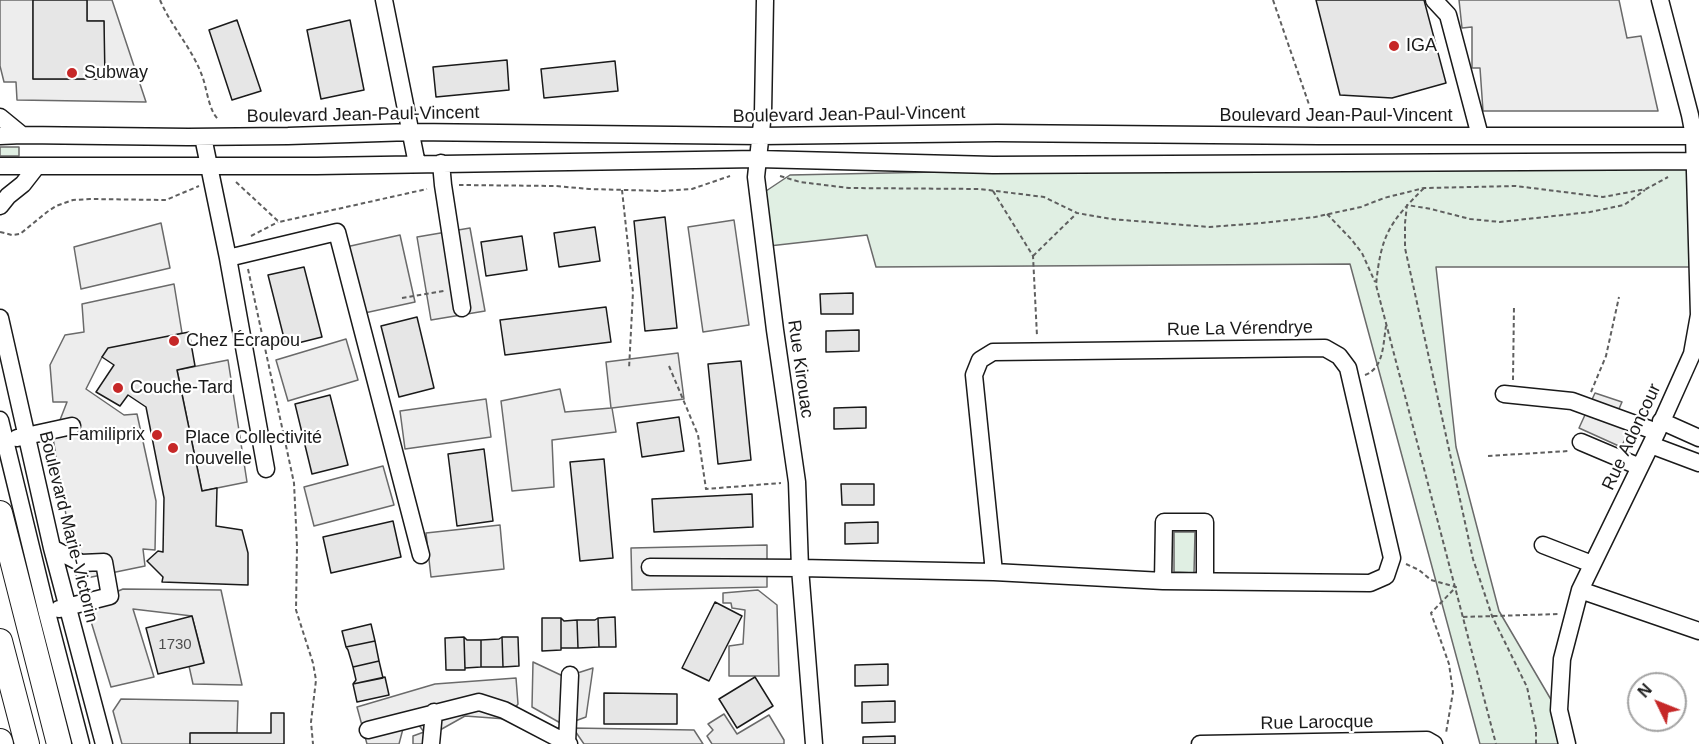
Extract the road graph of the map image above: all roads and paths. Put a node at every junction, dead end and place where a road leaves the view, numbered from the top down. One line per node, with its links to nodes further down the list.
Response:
1 (160, 0): 8 (path)
2 (384, 0): 9 (street)
3 (765, 0): 13 (street, Rue Kirouac)
4 (1273, 0): 14 (path)
5 (1434, 0): 15 (street)
6 (1660, 0): 16 (street, Rue Adoncour)
7 (0, 117): 10 (street)
8 (222, 122)
9 (412, 132): 12 (street, Boulevard Jean-Paul-Vincent); 13 (street, Boulevard Jean-Paul-Vincent); 21 (street)
10 (22, 135): 11 (street, Boulevard Jean-Paul-Vincent); 12 (street, Boulevard Jean-Paul-Vincent)
11 (0, 136)
12 (203, 136): 24 (street)
13 (761, 136): 14 (street, Boulevard Jean-Paul-Vincent); 17 (street, Rue Kirouac)
14 (1319, 136): 15 (street, Boulevard Jean-Paul-Vincent); 20 (street)
15 (1480, 136): 16 (street, Boulevard Jean-Paul-Vincent)
16 (1697, 136): 18 (street, Rue Adoncour)
17 (758, 159): 19 (street); 20 (street); 26 (street, Rue Kirouac)
18 (1697, 161): 20 (street); 60 (street, Rue Adoncour)
19 (441, 163): 21 (street); 29 (street)
20 (1324, 163)
21 (417, 164): 24 (street)
22 (0, 166): 23 (street)
23 (37, 166): 24 (street); 35 (street)
24 (209, 166): 42 (street)
25 (1670, 176): 31 (path)
26 (756, 177): 32 (path); 33 (path); 69 (street, Rue Kirouac)
27 (230, 180): 38 (path)
28 (202, 185): 39 (path)
29 (443, 185): 32 (path); 38 (path); 45 (street)
30 (1424, 188): 31 (path); 34 (path); 37 (path)
31 (1646, 189): 34 (path)
32 (622, 190): 54 (path)
33 (992, 190): 36 (path); 41 (path)
34 (1407, 205): 44 (path); 87 (path)
35 (0, 206)
36 (1077, 213): 37 (path); 41 (path)
37 (1327, 214): 44 (path)
38 (279, 222): 40 (path)
39 (0, 232)
40 (246, 239)
41 (1034, 256): 52 (path)
42 (228, 258): 68 (street); 73 (street)
43 (247, 265): 100 (path)
44 (1376, 285): 51 (path)
45 (459, 288): 47 (path); 49 (street)
46 (1618, 297): 57 (path)
47 (402, 298)
48 (1514, 305): 56 (path)
49 (462, 308)
50 (0, 318): 61 (street, Boulevard Marie-Victorin)
51 (1386, 323): 55 (path); 82 (path)
52 (1038, 351): 55 (street, Rue La Vérendrye); 78 (street, Rue La Vérendrye)
53 (669, 366): 69 (path)
54 (628, 369)
55 (1351, 379): 74 (street, Rue La Vérendrye)
56 (1508, 395): 57 (street)
57 (1586, 406): 60 (street)
58 (0, 420): 63 (street)
59 (72, 426): 61 (street)
60 (1656, 433): 62 (street); 66 (street); 67 (street, Rue Adoncour)
61 (26, 436): 63 (street); 72 (street, Boulevard Marie-Victorin)
62 (1699, 438)
63 (5, 440): 85 (street)
64 (1586, 444): 65 (path); 67 (street)
65 (1488, 456)
66 (1699, 463)
67 (1640, 467): 75 (street, Rue Adoncour)
68 (266, 469)
69 (797, 482): 77 (street, Rue Kirouac)
70 (0, 513): 97 (highway)
71 (1544, 545): 75 (street)
72 (52, 548): 84 (street, Boulevard Marie-Victorin); 84 (street)
73 (421, 555)
74 (1392, 558): 81 (street); 82 (path)
75 (1592, 564): 83 (street, Rue Adoncour)
76 (650, 567): 77 (street)
77 (800, 568): 78 (street); 103 (street, Rue Kirouac)
78 (994, 572): 80 (street)
79 (0, 573): 96 (highway)
80 (1163, 581): 81 (street); 81 (street)
81 (1205, 581)
82 (1456, 587): 88 (path); 94 (path)
83 (1580, 590): 86 (street, Rue Adoncour); 89 (street)
84 (67, 607): 85 (street); 99 (street, Boulevard Marie-Victorin)
85 (46, 613): 98 (street)
86 (1572, 613): 87 (path); 107 (street, Rue Adoncour)
87 (1492, 616): 88 (path); 106 (path)
88 (1463, 617): 105 (path)
89 (1699, 631)
90 (0, 641): 95 (highway)
91 (570, 675): 102 (street)
92 (434, 712): 93 (street); 101 (street); 102 (street)
93 (368, 730)
94 (1440, 739): 104 (street, Rue Larocque)
95 (27, 744)
96 (43, 744)
97 (59, 744)
98 (81, 744)
99 (104, 744)
100 (313, 744)
101 (431, 744)
102 (568, 744)
103 (814, 744)
104 (1200, 744)
105 (1497, 744)
106 (1536, 744)
107 (1567, 744)

